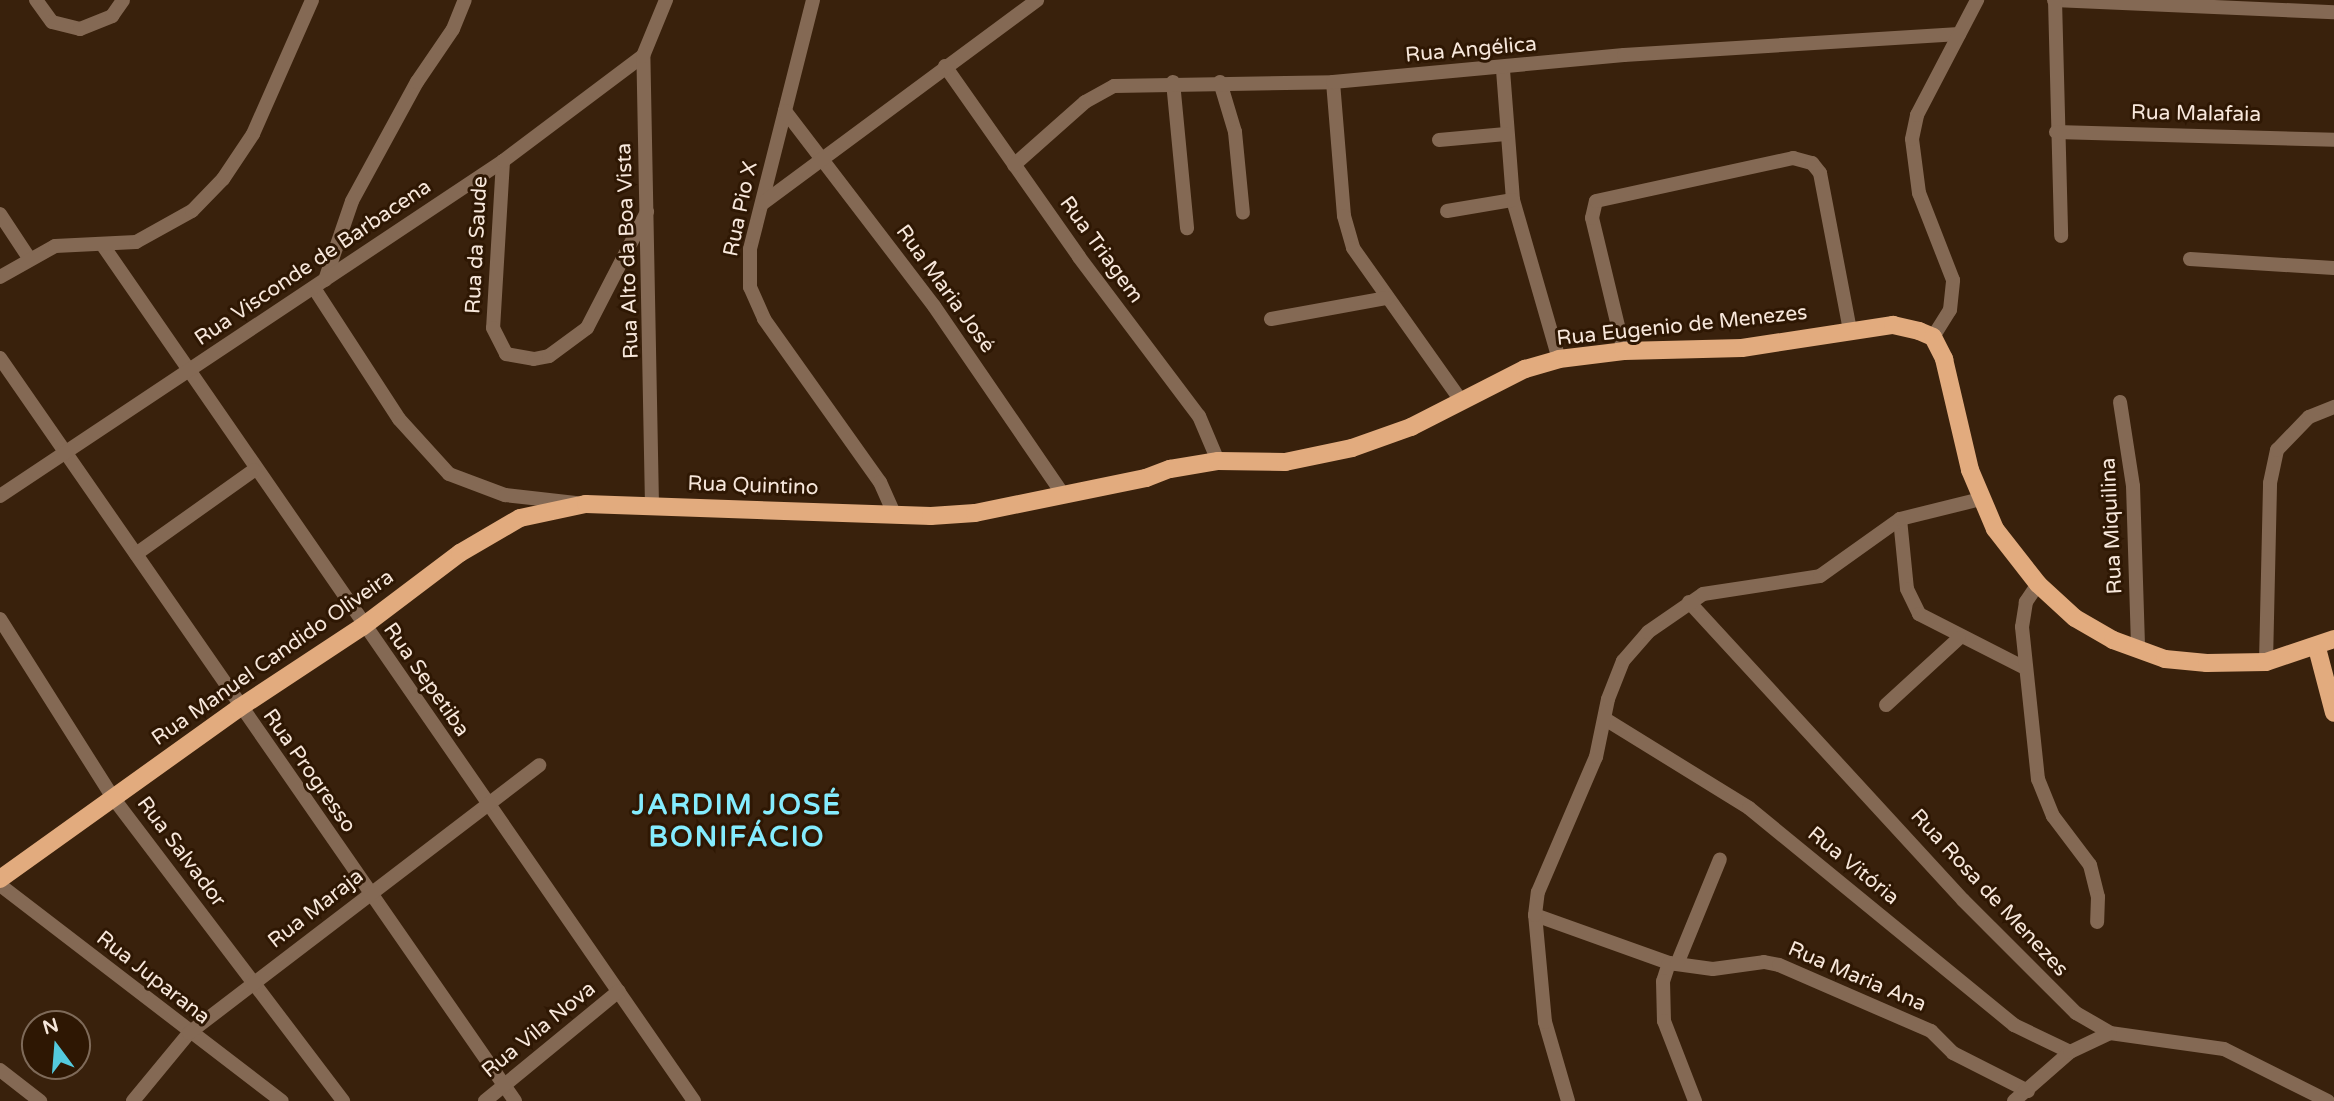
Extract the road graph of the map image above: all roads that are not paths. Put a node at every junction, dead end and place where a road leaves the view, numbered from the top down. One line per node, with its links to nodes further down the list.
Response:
1 (36, 0): 2 (street)
2 (123, 0)
3 (312, 0): 34 (street)
4 (465, 0): 39 (street)
5 (666, 0): 12 (street, Rua Alto da Boa Vista)
6 (813, 0): 18 (street, Rua Pio X)
7 (1037, 0): 13 (street)
8 (1977, 0): 11 (street)
9 (2054, 0): 10 (street); 19 (street)
10 (2334, 12)
11 (1959, 34): 14 (street, Rua Angélica); 43 (street)
12 (643, 55): 24 (street, Rua Visconde de Barbacena); 28 (street, Rua Alto da Boa Vista)
13 (945, 66): 23 (street); 25 (street, Rua Triagem)
14 (1503, 70): 17 (street, Rua Angélica); 20 (street)
15 (1173, 82): 16 (street, Rua Angélica); 25 (street, Rua Angélica); 32 (street)
16 (1220, 82): 17 (street, Rua Angélica); 30 (street)
17 (1333, 82): 40 (street)
18 (785, 111): 23 (street, Rua Maria José); 27 (street, Rua Pio X)
19 (2056, 132): 21 (street, Rua Malafaia); 33 (street)
20 (1506, 134): 22 (street); 26 (street)
21 (2334, 139)
22 (1439, 140)
23 (821, 158): 27 (street); 56 (street, Rua Maria José)
24 (502, 161): 28 (street, Rua da Saude); 39 (street, Rua Visconde de Barbacena)
25 (1014, 165): 52 (street, Rua Triagem)
26 (1513, 200): 29 (street); 46 (street)
27 (763, 202): 60 (street, Rua Pio X)
28 (649, 209): 59 (street, Rua Alto da Boa Vista)
29 (1447, 211)
30 (1243, 213)
31 (0, 214): 35 (street)
32 (1187, 228)
33 (2061, 236)
34 (104, 247): 35 (street); 47 (street, Rua Sepetiba)
35 (29, 258): 38 (street)
36 (2190, 260): 37 (street)
37 (2334, 268)
38 (0, 277)
39 (319, 284): 47 (street, Rua Visconde de Barbacena); 58 (street, Rua Quintino)
40 (1387, 298): 41 (street); 48 (street)
41 (1271, 319)
42 (1850, 330): 43 (main road, Rua Eugenio de Menezes); 44 (main road, Rua Eugenio de Menezes); 44 (street)
43 (1933, 338): 57 (main road)
44 (1624, 351): 46 (main road, Rua Eugenio de Menezes)
45 (0, 358): 51 (street, Rua Progresso)
46 (1559, 359): 48 (main road, Rua Eugenio de Menezes)
47 (188, 373): 51 (street, Rua Visconde de Barbacena); 54 (street, Rua Sepetiba)
48 (1460, 399): 53 (main road, Rua Eugenio de Menezes)
49 (2120, 402): 70 (street, Rua Miquilina)
50 (2334, 407): 71 (street)
51 (65, 455): 55 (street, Rua Visconde de Barbacena); 62 (street, Rua Progresso)
52 (1219, 461): 53 (main road, Rua Quintino); 56 (main road, Rua Quintino)
53 (1284, 462)
54 (254, 470): 62 (street); 66 (street, Rua Sepetiba)
55 (0, 496)
56 (1064, 496): 60 (main road, Rua Quintino)
57 (1981, 499): 61 (street); 63 (main road)
58 (586, 504): 59 (main road, Rua Quintino); 66 (main road, Rua Manuel Candido Oliveira)
59 (652, 505): 60 (main road, Rua Quintino)
60 (895, 515)
61 (1900, 519): 64 (street); 67 (street)
62 (136, 554): 74 (street, Rua Progresso)
63 (2038, 584): 70 (main road); 72 (street)
64 (1689, 602): 76 (street); 90 (street, Rua Rosa de Menezes)
65 (0, 620): 78 (street, Rua Salvador)
66 (362, 627): 74 (main road, Rua Manuel Candido Oliveira); 79 (street, Rua Sepetiba)
67 (1959, 638): 72 (street); 73 (street)
68 (2334, 639): 69 (main road)
69 (2317, 648): 71 (main road); 75 (main road)
70 (2138, 649): 71 (main road)
71 (2266, 662)
72 (2023, 667): 85 (street)
73 (1886, 705)
74 (239, 708): 78 (main road, Rua Manuel Candido Oliveira); 83 (street, Rua Progresso)
75 (2334, 713)
76 (1605, 719): 84 (street); 91 (street, Rua Vitória)
77 (539, 765): 79 (street, Rua Maraja)
78 (114, 799): 81 (main road, Rua Manuel Candido Oliveira); 87 (street, Rua Salvador)
79 (488, 804): 83 (street, Rua Maraja); 88 (street, Rua Sepetiba)
80 (1720, 859): 86 (street)
81 (0, 879)
82 (0, 885): 89 (street, Rua Juparana)
83 (369, 895): 87 (street, Rua Maraja); 93 (street, Rua Progresso)
84 (1535, 915): 86 (street, Rua Maria Ana); 102 (street)
85 (2097, 922)
86 (1673, 963): 94 (street, Rua Maria Ana); 103 (street)
87 (255, 983): 89 (street, Rua Maraja); 98 (street, Rua Salvador)
88 (619, 991): 93 (street, Rua Vila Nova); 101 (street, Rua Sepetiba)
89 (189, 1033): 96 (street, Rua Maraja); 97 (street, Rua Juparana)
90 (2110, 1033): 91 (street); 105 (street, Rua Rosa de Menezes)
91 (2070, 1052): 94 (street)
92 (0, 1070): 95 (street)
93 (504, 1086): 99 (street, Rua Vila Nova); 100 (street, Rua Progresso)
94 (2028, 1091): 104 (street)
95 (40, 1101)
96 (133, 1101)
97 (282, 1101)
98 (343, 1101)
99 (485, 1101)
100 (515, 1101)
101 (694, 1101)
102 (1568, 1101)
103 (1695, 1101)
104 (2014, 1101)
105 (2328, 1101)

